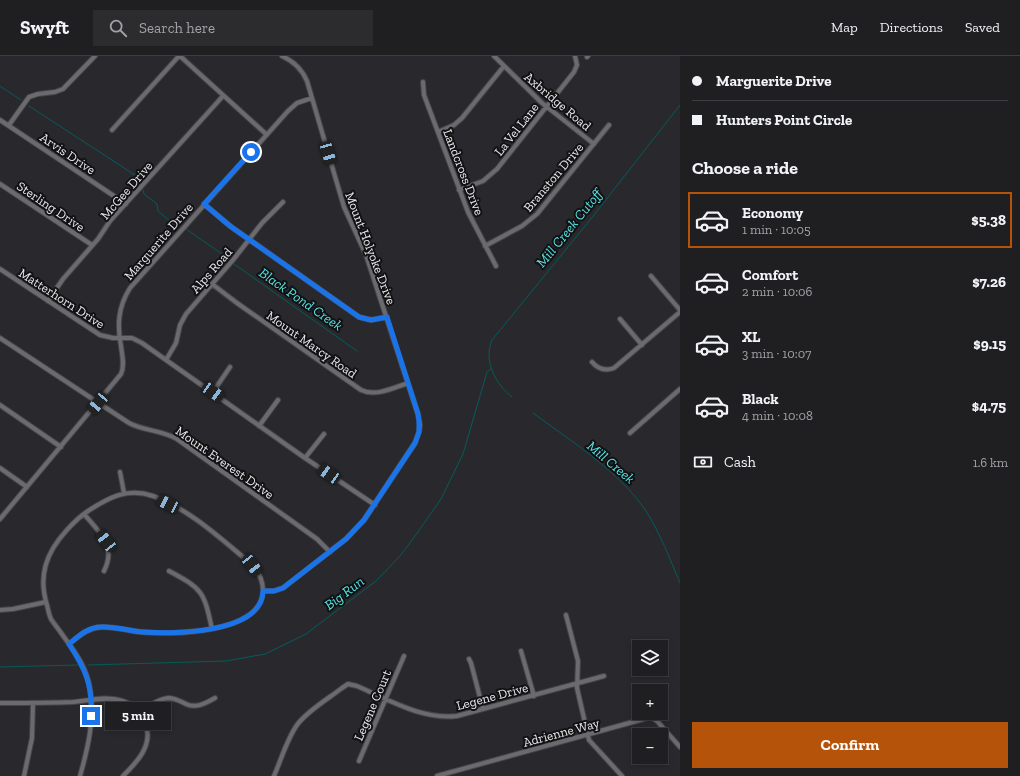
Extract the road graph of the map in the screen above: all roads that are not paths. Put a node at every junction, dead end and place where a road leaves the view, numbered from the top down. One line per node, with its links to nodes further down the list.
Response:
1 (95, 56): 13 (street)
2 (179, 56): 8 (street); 14 (street)
3 (282, 56): 9 (street, Mount Holyoke Drive)
4 (494, 56): 6 (street, Axbridge Road)
5 (575, 56): 10 (street, La Vel Lane)
6 (504, 66): 10 (street, Axbridge Road); 15 (street)
7 (422, 82): 15 (street, Landcross Drive)
8 (223, 96): 16 (street); 21 (street, McGee Drive)
9 (312, 98): 16 (street, Marguerite Drive); 32 (street, Mount Holyoke Drive)
10 (547, 107): 17 (street, Axbridge Road); 19 (street, La Vel Lane)
11 (0, 120): 13 (street, Arvis Drive)
12 (609, 124): 17 (street, Branston Drive)
13 (9, 125): 21 (street, Arvis Drive)
14 (112, 130)
15 (438, 132): 19 (street, Landcross Drive)
16 (266, 134): 22 (street, Marguerite Drive)
17 (594, 144): 25 (street, Branston Drive)
18 (0, 184): 24 (street, Sterling Drive)
19 (460, 190): 25 (street, Landcross Drive)
20 (284, 202): 23 (street, Alps Road)
21 (126, 204): 24 (street, McGee Drive)
22 (204, 204): 23 (street); 35 (street, Marguerite Drive)
23 (250, 240): 29 (street, Alps Road); 32 (street)
24 (92, 245): 30 (street, McGee Drive)
25 (485, 246): 26 (street, Landcross Drive)
26 (496, 266)
27 (0, 269): 30 (street, Matterhorn Drive)
28 (651, 276): 31 (street)
29 (212, 284): 37 (street, Alps Road); 40 (street, Mount Marcy Road)
30 (48, 301): 35 (street, Matterhorn Drive)
31 (680, 311): 36 (street)
32 (387, 317): 40 (street, Mount Holyoke Drive)
33 (620, 319): 36 (street)
34 (0, 338): 44 (street, Mount Everest Drive)
35 (119, 338): 37 (street, Matterhorn Drive); 44 (street, Marguerite Drive)
36 (642, 345): 38 (street)
37 (166, 360): 42 (street, Matterhorn Drive)
38 (592, 362)
39 (230, 367): 42 (street)
40 (408, 383): 55 (street, Mount Holyoke Drive)
41 (680, 389): 47 (street)
42 (213, 392): 46 (street, Matterhorn Drive)
43 (278, 400): 46 (street)
44 (98, 403): 49 (street, Marguerite Drive); 58 (street, Mount Everest Drive)
45 (0, 405): 49 (street)
46 (260, 426): 50 (street, Matterhorn Drive)
47 (630, 433)
48 (324, 434): 50 (street)
49 (61, 447): 53 (street, Marguerite Drive)
50 (306, 458): 55 (street, Matterhorn Drive)
51 (0, 468): 53 (street)
52 (120, 472): 54 (street)
53 (27, 487): 57 (street, Marguerite Drive)
54 (124, 493): 56 (street); 61 (street)
55 (375, 505): 58 (street, Mount Holyoke Drive)
56 (84, 514): 59 (street); 62 (street)
57 (0, 519)
58 (330, 552): 61 (street, Mount Holyoke Drive)
59 (104, 571)
60 (169, 572): 65 (street)
61 (263, 591): 65 (street)
62 (46, 602): 63 (street); 66 (street)
63 (0, 610)
64 (566, 615): 71 (street)
65 (212, 629): 66 (street)
66 (69, 644): 75 (street)
67 (521, 652): 72 (street)
68 (404, 656): 74 (street, Legene Court)
69 (469, 659): 78 (street)
70 (604, 676): 71 (street, Legene Drive)
71 (578, 684): 72 (street, Legene Drive); 82 (street)
72 (534, 696): 78 (street, Legene Drive)
73 (216, 698): 79 (street)
74 (386, 698): 78 (street, Legene Drive); 84 (street, Legene Court); 88 (street, Legene Drive)
75 (92, 700): 76 (street); 79 (street); 86 (street)
76 (33, 703): 77 (street); 85 (street)
77 (0, 704)
78 (483, 709)
79 (139, 712): 87 (street)
80 (636, 720): 82 (street, Adrienne Way)
81 (656, 720): 83 (street, Adrienne Way)
82 (588, 735): 89 (street, Adrienne Way); 90 (street)
83 (680, 747)
84 (359, 761)
85 (24, 776)
86 (80, 776)
87 (123, 776)
88 (274, 776)
89 (437, 776)
90 (621, 776)

